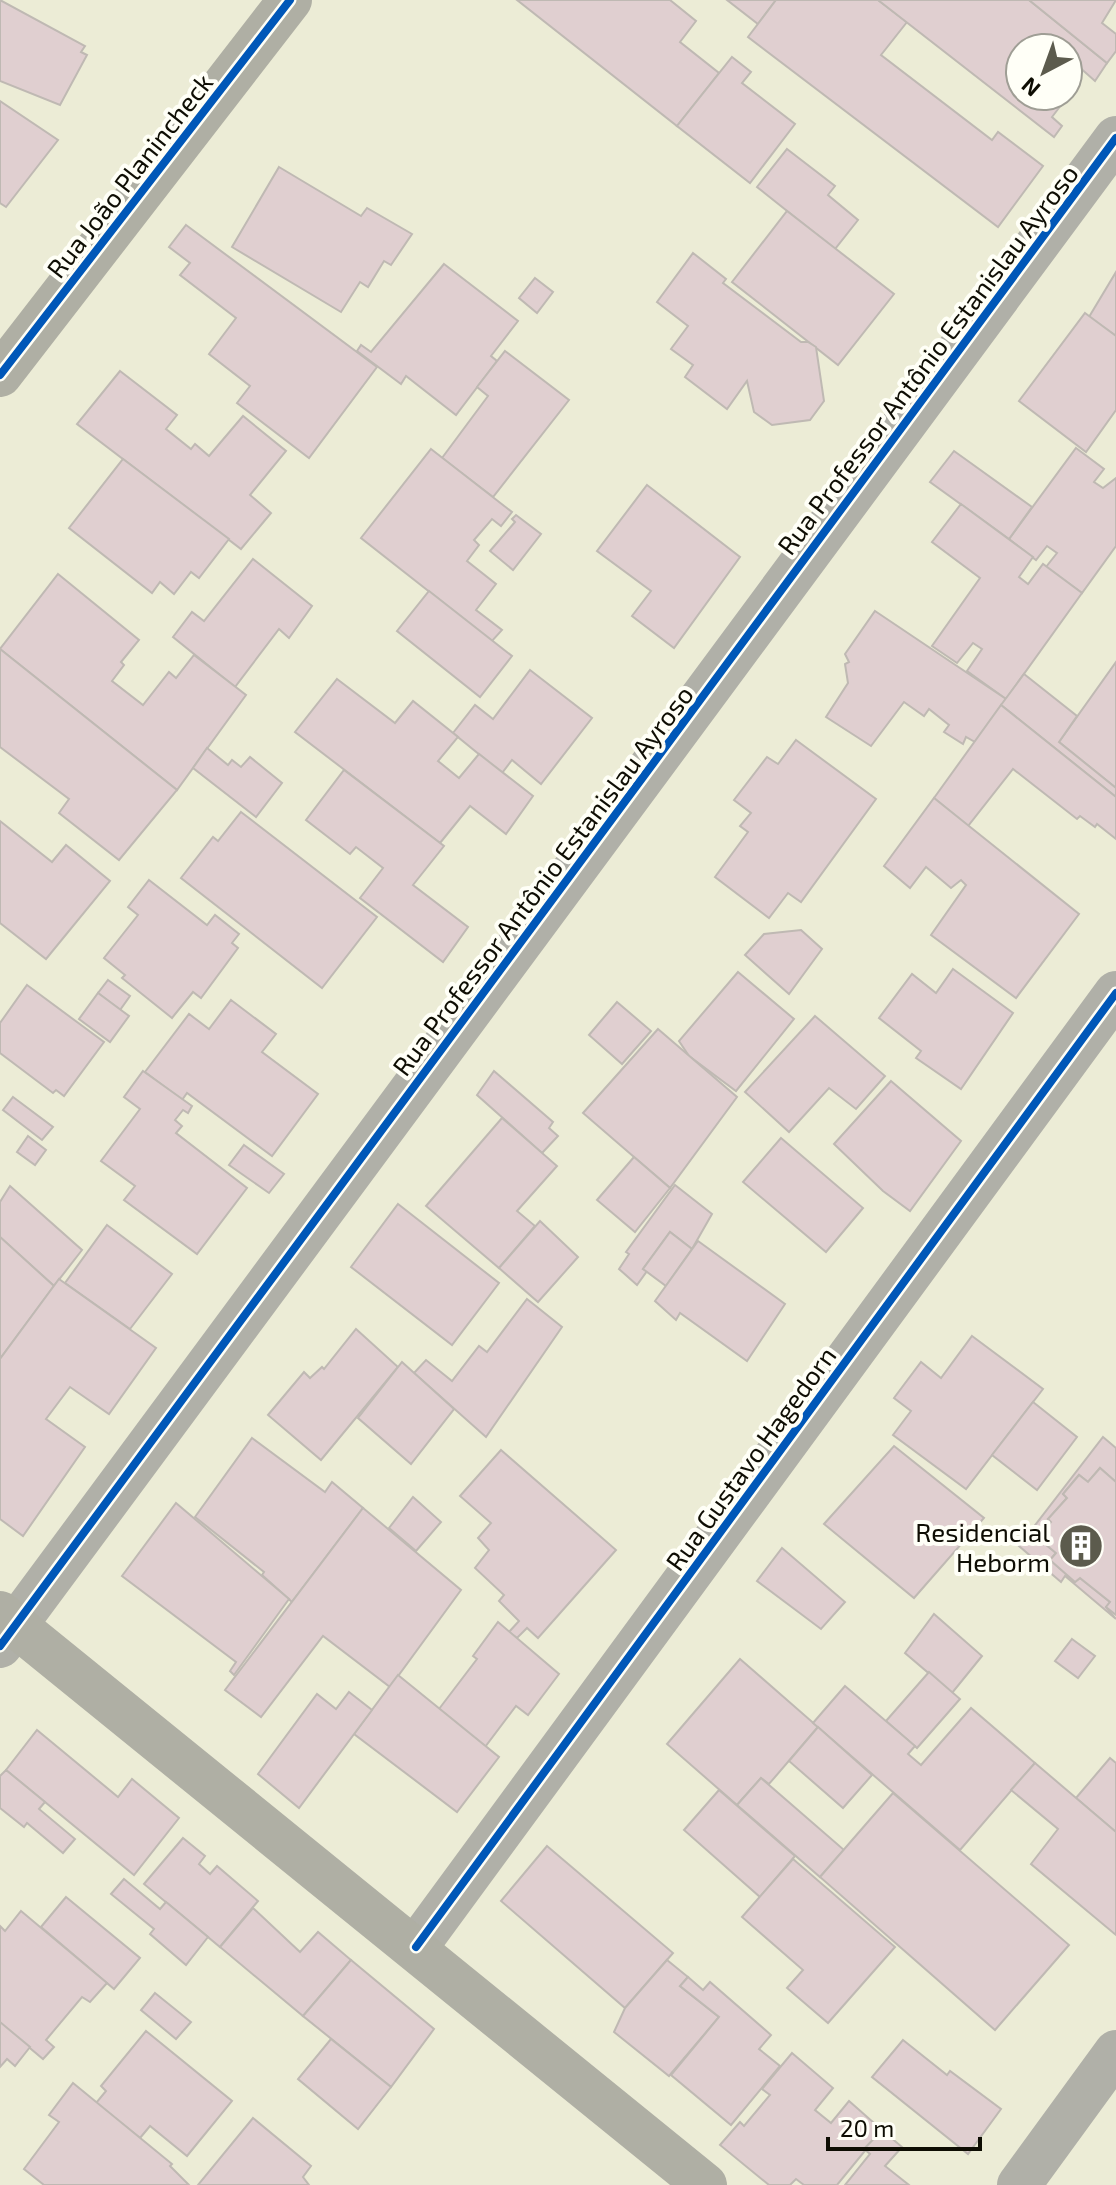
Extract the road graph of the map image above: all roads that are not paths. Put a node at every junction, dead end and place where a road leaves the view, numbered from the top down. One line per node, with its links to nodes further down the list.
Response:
1 (290, 0): 3 (main road, Rua João Planincheck)
2 (1116, 138): 5 (street, Rua Professor Antônio Estanislau Ayroso)
3 (1, 373)
4 (1116, 993): 6 (street, Rua Gustavo Hagedorn)
5 (5, 1628): 6 (main road)
6 (416, 1947): 8 (main road)
7 (1116, 2052): 9 (street)
8 (705, 2185)
9 (1019, 2185)

